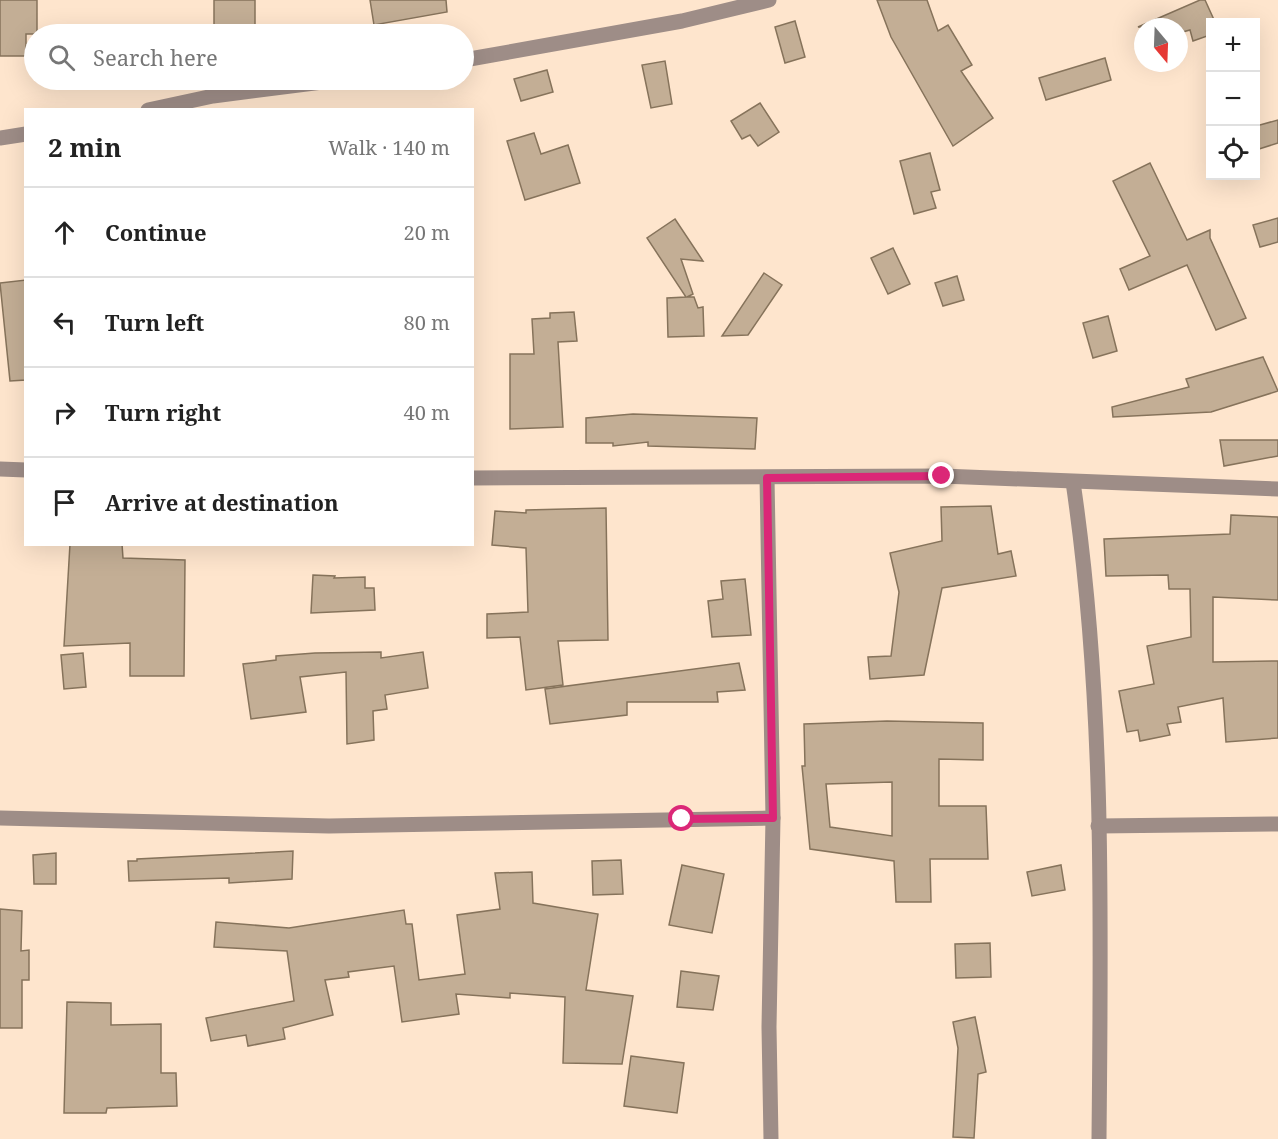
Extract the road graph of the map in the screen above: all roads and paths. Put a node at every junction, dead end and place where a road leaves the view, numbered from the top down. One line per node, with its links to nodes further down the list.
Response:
1 (769, 0): 2 (street)
2 (474, 58)
3 (260, 90): 4 (street)
4 (157, 108)
5 (24, 134): 6 (street)
6 (0, 138)
7 (0, 469): 8 (street)
8 (24, 470)
9 (474, 478): 10 (street)
10 (767, 478): 11 (street); 14 (street)
11 (1073, 482): 12 (street); 16 (street)
12 (1278, 489)
13 (0, 818): 14 (street)
14 (773, 818): 17 (street)
15 (1278, 824): 16 (street)
16 (1098, 826): 18 (street)
17 (771, 1139)
18 (1099, 1139)

